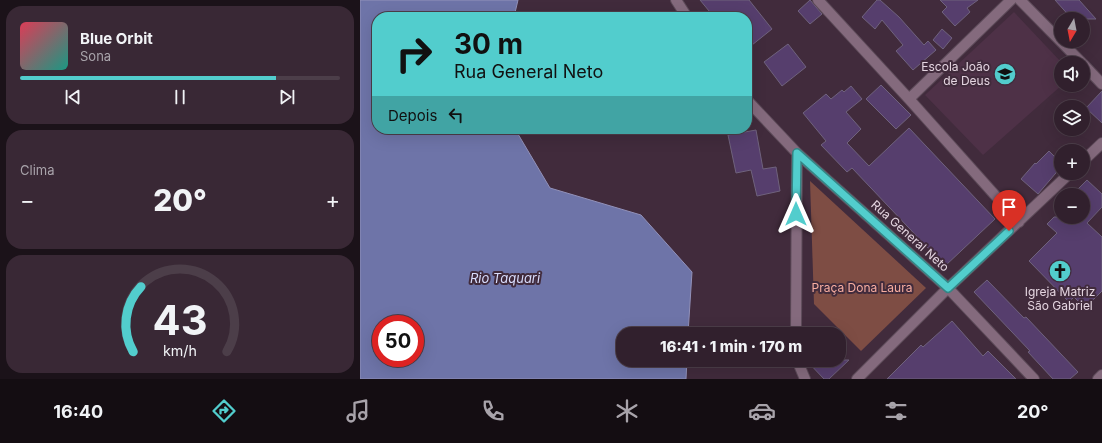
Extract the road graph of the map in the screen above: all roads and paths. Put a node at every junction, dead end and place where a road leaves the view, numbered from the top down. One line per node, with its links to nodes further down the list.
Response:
1 (676, 0): 5 (street)
2 (818, 0): 9 (street)
3 (1011, 0): 9 (street)
4 (1020, 0): 6 (street)
5 (683, 12)
6 (1074, 56)
7 (1090, 72): 8 (street)
8 (1102, 84)
9 (909, 99): 15 (street)
10 (752, 105): 12 (street, Rua General Neto)
11 (1102, 143): 13 (street)
12 (797, 153): 16 (street, Rua General Neto); 17 (street)
13 (1090, 154)
14 (1063, 180): 15 (street)
15 (1019, 222): 16 (street)
16 (948, 288): 21 (street); 22 (street, Rua General Neto)
17 (796, 327)
18 (800, 367): 20 (street)
19 (1102, 375): 23 (street)
20 (805, 379)
21 (857, 379)
22 (1034, 379)
23 (1098, 379)

